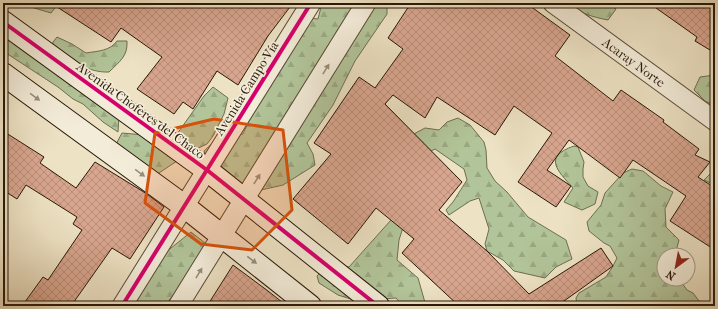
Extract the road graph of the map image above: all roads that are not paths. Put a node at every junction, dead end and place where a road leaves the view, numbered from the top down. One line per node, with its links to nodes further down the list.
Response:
1 (311, 3): 7 (street, Avenida Campo Vía)
2 (366, 3): 8 (street, one-way to 2)
3 (553, 3): 6 (street, Acaray Norte)
4 (3, 22): 7 (street, Avenida Choferes del Chaco)
5 (3, 74): 9 (street, one-way to 9)
6 (715, 121)
7 (207, 170): 8 (street, Avenida Choferes del Chaco); 9 (street, Avenida Campo Vía)
8 (244, 200): 10 (street); 14 (street, Avenida Choferes del Chaco)
9 (184, 206): 10 (street); 11 (street, Avenida Campo Vía)
10 (221, 236): 12 (street, one-way to 10); 13 (street, one-way to 13)
11 (122, 306)
12 (178, 306)
13 (310, 306)
14 (378, 306)

